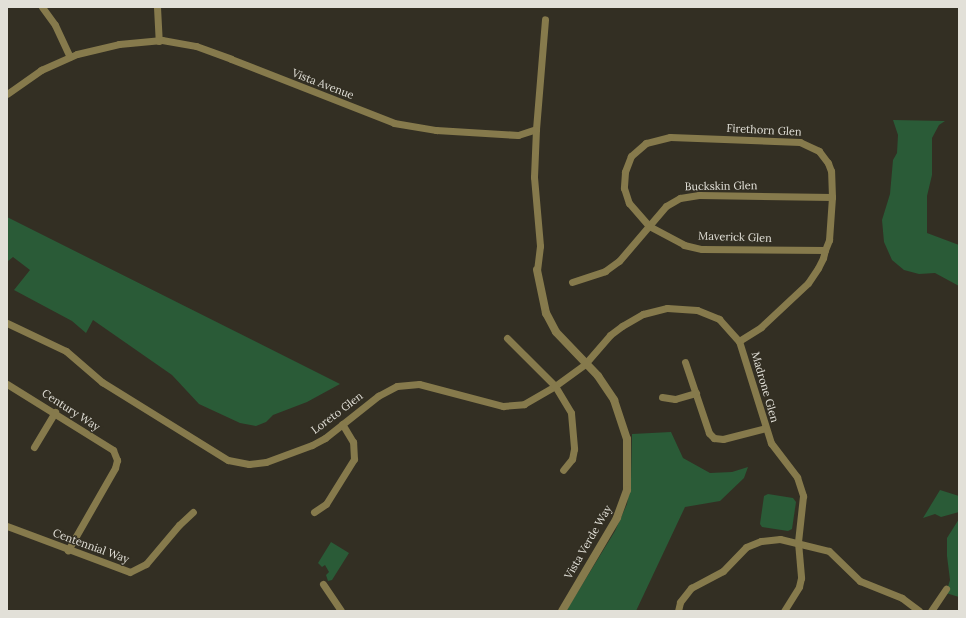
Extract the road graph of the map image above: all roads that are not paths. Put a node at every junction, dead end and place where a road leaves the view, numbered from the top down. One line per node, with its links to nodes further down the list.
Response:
1 (42, 7): 5 (street)
2 (157, 7): 4 (street)
3 (545, 19): 7 (street)
4 (159, 41): 5 (street, Vista Avenue); 7 (street, Vista Avenue)
5 (70, 57): 6 (street, Vista Avenue)
6 (7, 94)
7 (536, 129): 11 (street)
8 (832, 197): 9 (street, Buckskin Glen); 9 (street, Firethorn Glen); 10 (street, Firethorn Glen)
9 (649, 226): 10 (street, Maverick Glen); 12 (street, Buckskin Glen)
10 (825, 250): 15 (street, Firethorn Glen)
11 (537, 270): 17 (street, Vista Verde Way)
12 (572, 282)
13 (7, 323): 23 (street, Loreto Glen)
14 (507, 338): 19 (street)
15 (739, 341): 17 (street, Madrone Glen); 24 (street, Madrone Glen)
16 (685, 362): 20 (street)
17 (585, 364): 19 (street, Loreto Glen); 35 (street, Vista Verde Way)
18 (7, 384): 22 (street, Century Way)
19 (555, 386): 23 (street, Loreto Glen); 26 (street)
20 (696, 393): 21 (street); 24 (street)
21 (662, 398)
22 (55, 412): 25 (street); 31 (street, Century Way)
23 (342, 424): 28 (street)
24 (766, 428): 30 (street, Madrone Glen)
25 (34, 447)
26 (563, 470)
27 (193, 512): 31 (street, Centennial Way)
28 (314, 512)
29 (7, 526): 31 (street, Centennial Way)
30 (798, 542): 36 (street); 37 (street, Madrone Glen); 38 (street)
31 (68, 550)
32 (323, 584): 34 (street)
33 (946, 589): 39 (street)
34 (341, 611)
35 (562, 611)
36 (678, 611)
37 (784, 611)
38 (919, 611)
39 (931, 611)

